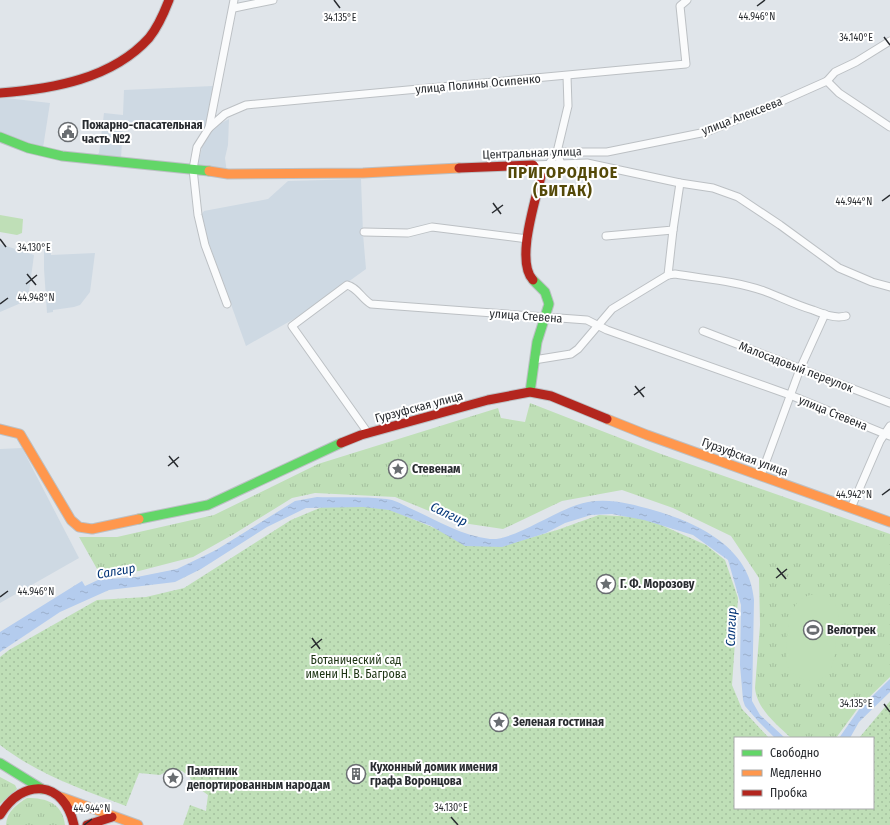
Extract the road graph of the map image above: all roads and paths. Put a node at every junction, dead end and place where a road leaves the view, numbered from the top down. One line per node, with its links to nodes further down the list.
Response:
1 (169, 0): 8 (main road)
2 (273, 0): 4 (street)
3 (687, 0): 6 (street, улица Полины Осипенко)
4 (234, 4): 10 (street)
5 (890, 41): 7 (street, улица Алексеева)
6 (567, 76): 10 (street, улица Полины Осипенко); 12 (street)
7 (828, 81): 9 (street); 12 (street, улица Алексеева)
8 (0, 93)
9 (890, 127)
10 (209, 128): 16 (street)
11 (0, 137): 16 (main road, Центральная улица)
12 (556, 152): 13 (street); 14 (street)
13 (549, 164): 14 (street, Центральная улица); 15 (street, Центральная улица); 17 (street)
14 (561, 164): 18 (street, Центральная улица)
15 (533, 165): 16 (main road, Центральная улица); 17 (main road)
16 (193, 169): 25 (street)
17 (541, 176): 22 (main road)
18 (680, 183): 19 (street); 24 (street, Центральная улица)
19 (673, 230): 21 (street); 23 (street)
20 (364, 232): 22 (street)
21 (606, 236)
22 (528, 239): 28 (main road)
23 (668, 275): 26 (street); 29 (street)
24 (890, 287)
25 (228, 304)
26 (825, 314): 27 (street); 32 (street)
27 (846, 316)
28 (544, 318): 29 (street, улица Стевена); 31 (main road); 38 (street, улица Стевена)
29 (597, 325): 31 (street); 34 (street, улица Стевена)
30 (703, 332): 32 (street, Малосадовый переулок)
31 (534, 360): 33 (main road)
32 (800, 369): 34 (street); 35 (street, Малосадовый переулок)
33 (530, 392): 38 (main road, Гурзуфская улица); 40 (main road, Гурзуфская улица)
34 (790, 395): 39 (street, улица Стевена); 40 (street)
35 (890, 404)
36 (890, 426): 39 (street)
37 (0, 429): 38 (main road, Гурзуфская улица)
38 (368, 433)
39 (887, 435): 41 (street)
40 (761, 475): 41 (main road, Гурзуфская улица)
41 (851, 508): 42 (main road, Гурзуфская улица)
42 (890, 522)
43 (0, 763): 44 (main road)
44 (44, 789): 45 (main road); 46 (main road)
45 (61, 797): 47 (main road); 48 (main road)
46 (0, 815)
47 (112, 817): 49 (main road); 50 (main road)
48 (74, 825)
49 (87, 825)
50 (138, 825)

